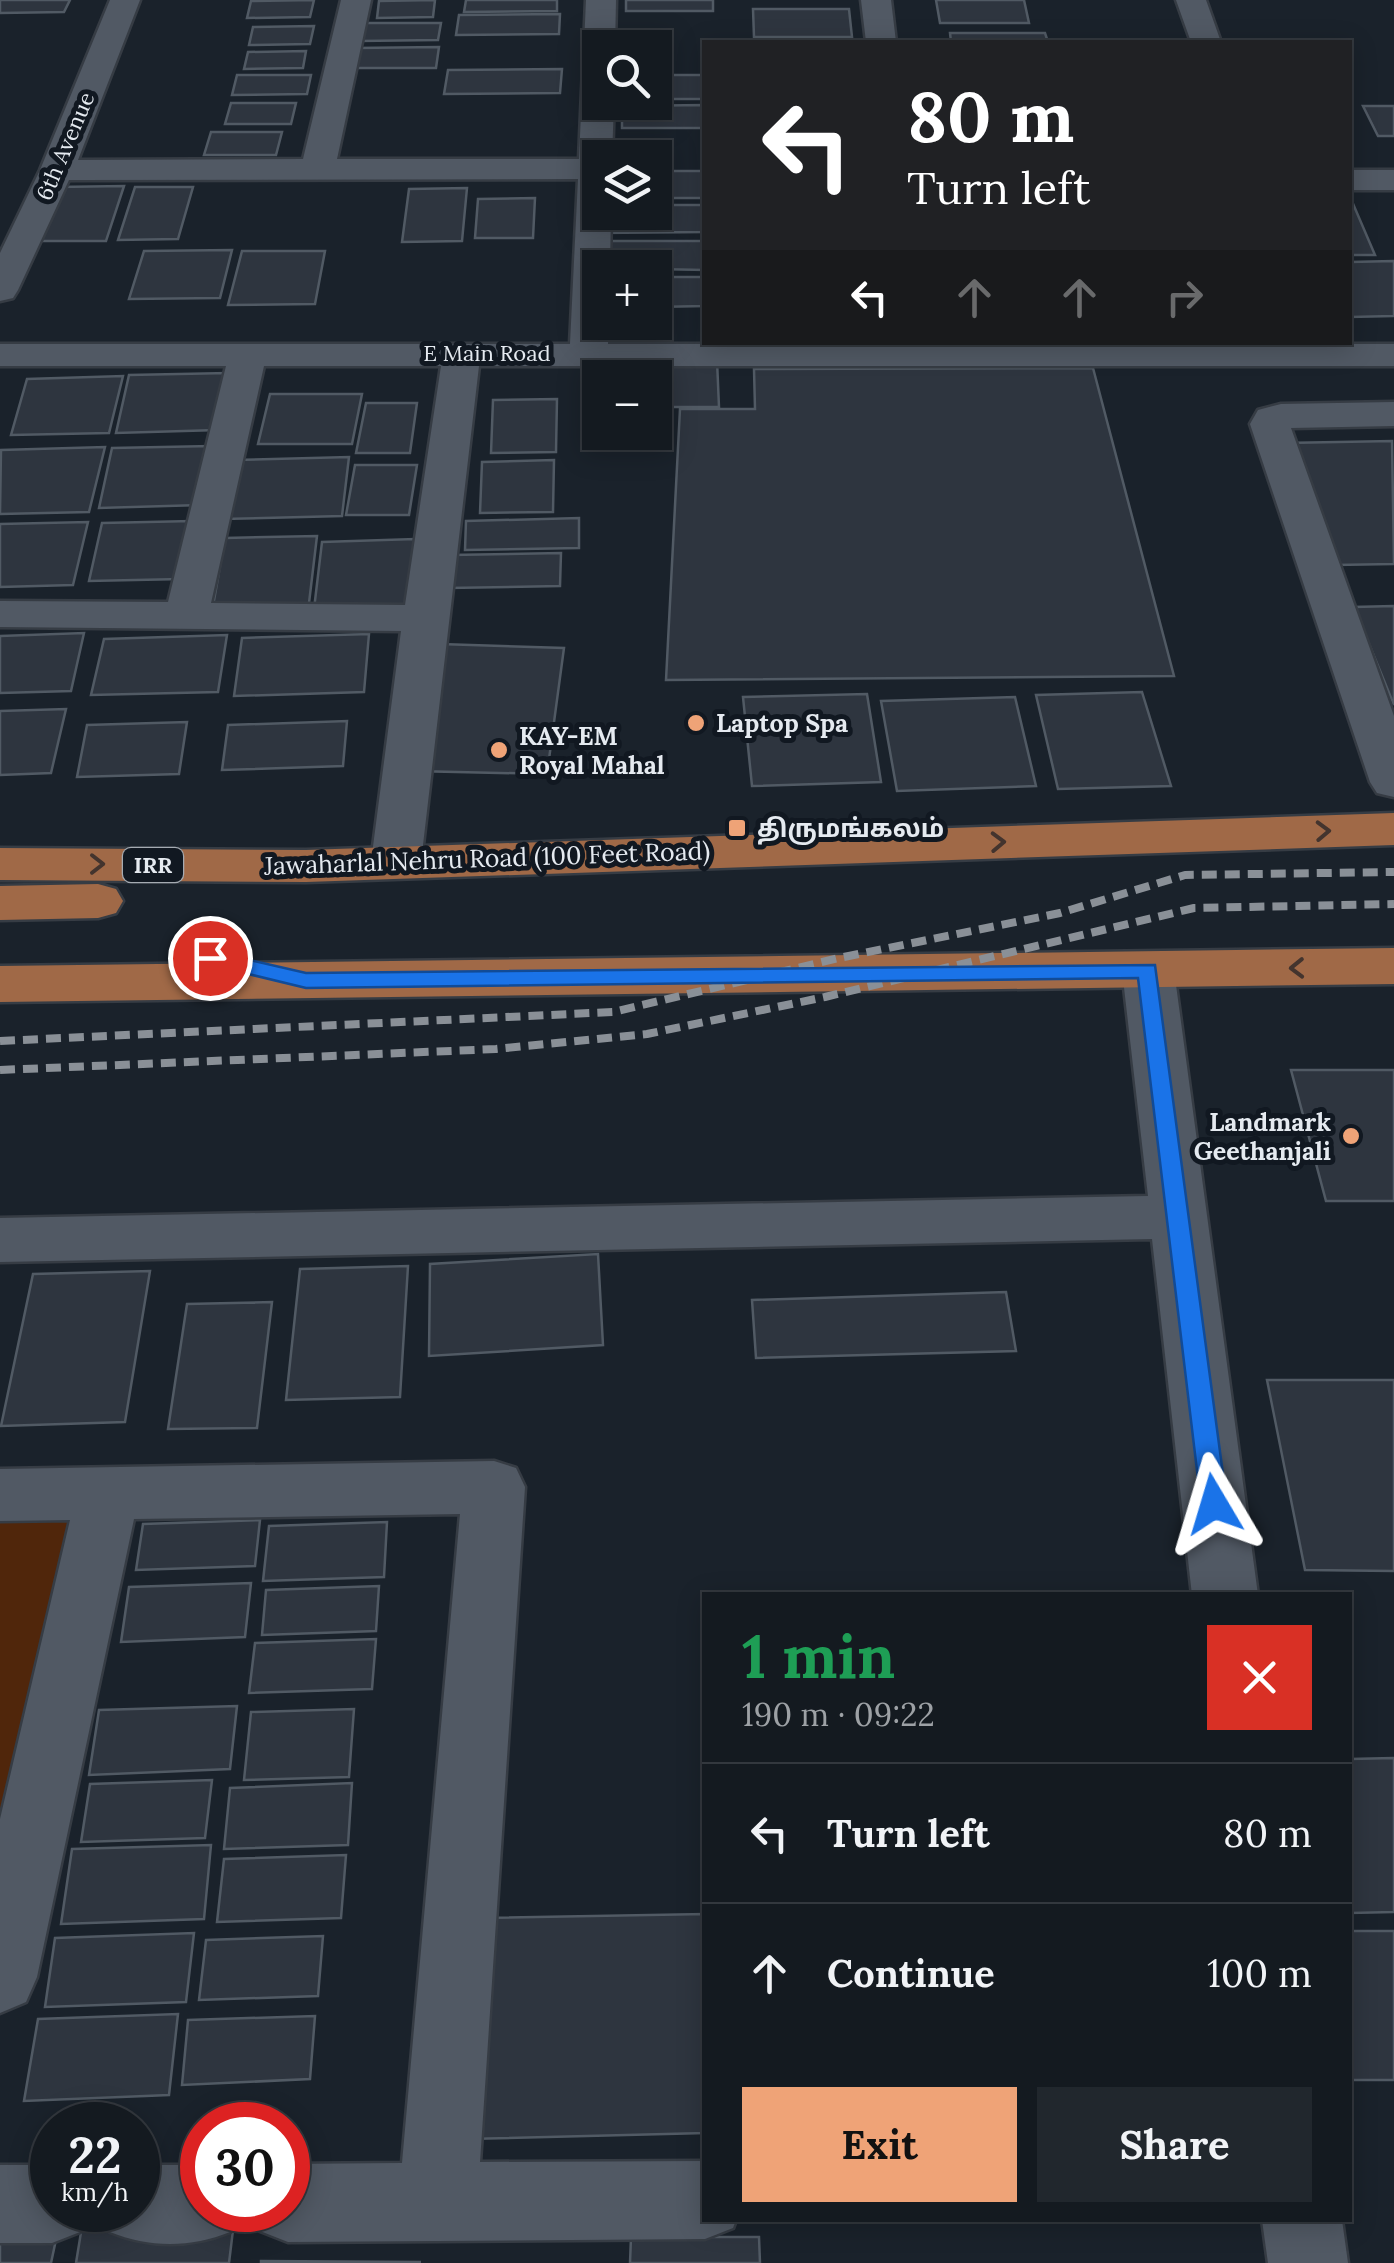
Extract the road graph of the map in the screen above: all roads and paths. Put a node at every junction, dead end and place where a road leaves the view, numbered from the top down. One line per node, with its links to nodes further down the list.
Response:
1 (125, 0): 11 (street, 6th Avenue)
2 (356, 0): 9 (street)
3 (601, 0): 8 (street)
4 (876, 0): 6 (street)
5 (1192, 0): 7 (street)
6 (881, 40)
7 (1205, 40)
8 (597, 140)
9 (318, 168): 10 (street); 11 (street)
10 (582, 168)
11 (57, 170): 15 (street, 6th Avenue)
12 (1352, 180): 13 (street)
13 (1394, 180)
14 (594, 230): 18 (street)
15 (0, 290)
16 (917, 348): 17 (street, E Main Road); 18 (street, E Main Road)
17 (1306, 349): 21 (street, E Main Road)
18 (589, 352): 19 (street, E Main Road)
19 (462, 353): 20 (street, E Main Road); 26 (street)
20 (248, 354): 22 (street, E Main Road); 25 (street)
21 (1394, 356)
22 (3, 363)
23 (1394, 414): 27 (street)
24 (0, 614): 25 (street)
25 (186, 616): 26 (street)
26 (425, 618): 29 (street)
27 (1394, 782)
28 (1394, 829): 29 (main road, Jawaharlal Nehru Road (100 Feet Road), one-way to 28)
29 (396, 862): 31 (main road, Jawaharlal Nehru Road (100 Feet Road))
30 (0, 864): 31 (main road, Jawaharlal Nehru Road (100 Feet Road) / IRR, one-way to 31)
31 (306, 866): 32 (main road)
32 (0, 903)
33 (0, 954): 36 (main road)
34 (1394, 966): 35 (main road, one-way to 35)
35 (1148, 970): 36 (main road); 38 (street)
36 (306, 980): 37 (main road)
37 (0, 984)
38 (1178, 1217): 39 (street); 42 (street)
39 (0, 1240)
40 (108, 1492): 41 (street); 43 (street); 45 (street)
41 (0, 1494)
42 (1225, 1592)
43 (0, 1976)
44 (702, 2200): 45 (street)
45 (438, 2203): 48 (street)
46 (0, 2204): 47 (street)
47 (30, 2204)
48 (310, 2204)
49 (1302, 2222): 50 (street)
50 (1308, 2263)

